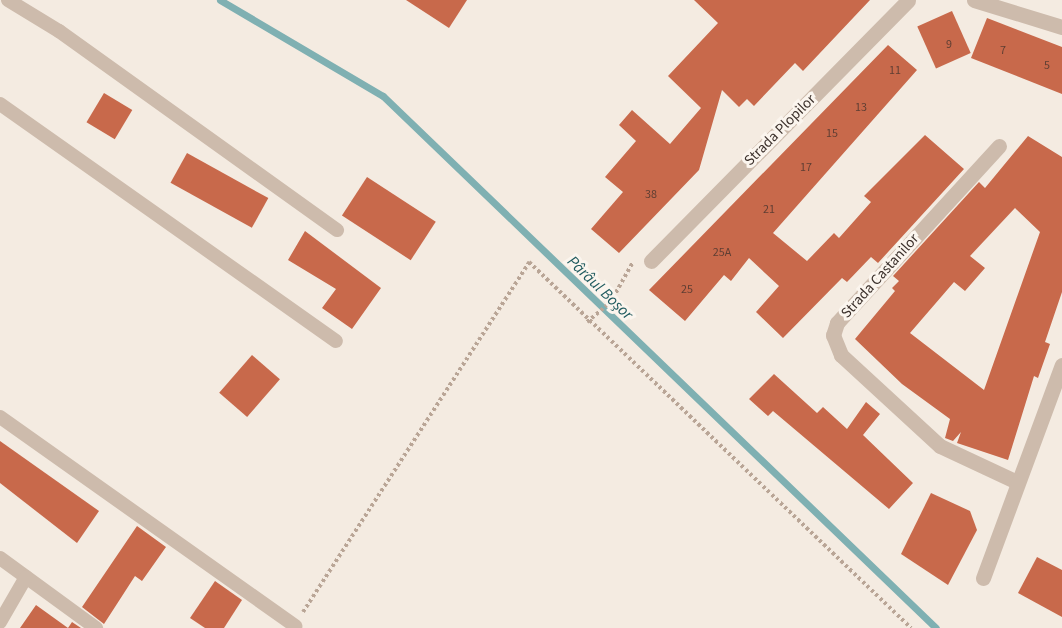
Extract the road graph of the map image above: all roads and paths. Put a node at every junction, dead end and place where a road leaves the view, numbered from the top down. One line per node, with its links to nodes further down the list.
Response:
1 (8, 0): 7 (lane)
2 (908, 0): 8 (street, Strada Plopilor)
3 (974, 0): 4 (street)
4 (1062, 27)
5 (0, 104): 10 (lane)
6 (999, 146): 13 (street, Strada Castanilor)
7 (337, 230)
8 (651, 261): 9 (path)
9 (587, 322): 18 (path); 20 (path)
10 (336, 340)
11 (1062, 365): 13 (street)
12 (0, 417): 18 (lane)
13 (1017, 482): 16 (street)
14 (0, 558): 15 (lane)
15 (26, 577): 17 (lane); 19 (lane)
16 (983, 578)
17 (0, 622)
18 (295, 626)
19 (96, 628)
20 (911, 628)

